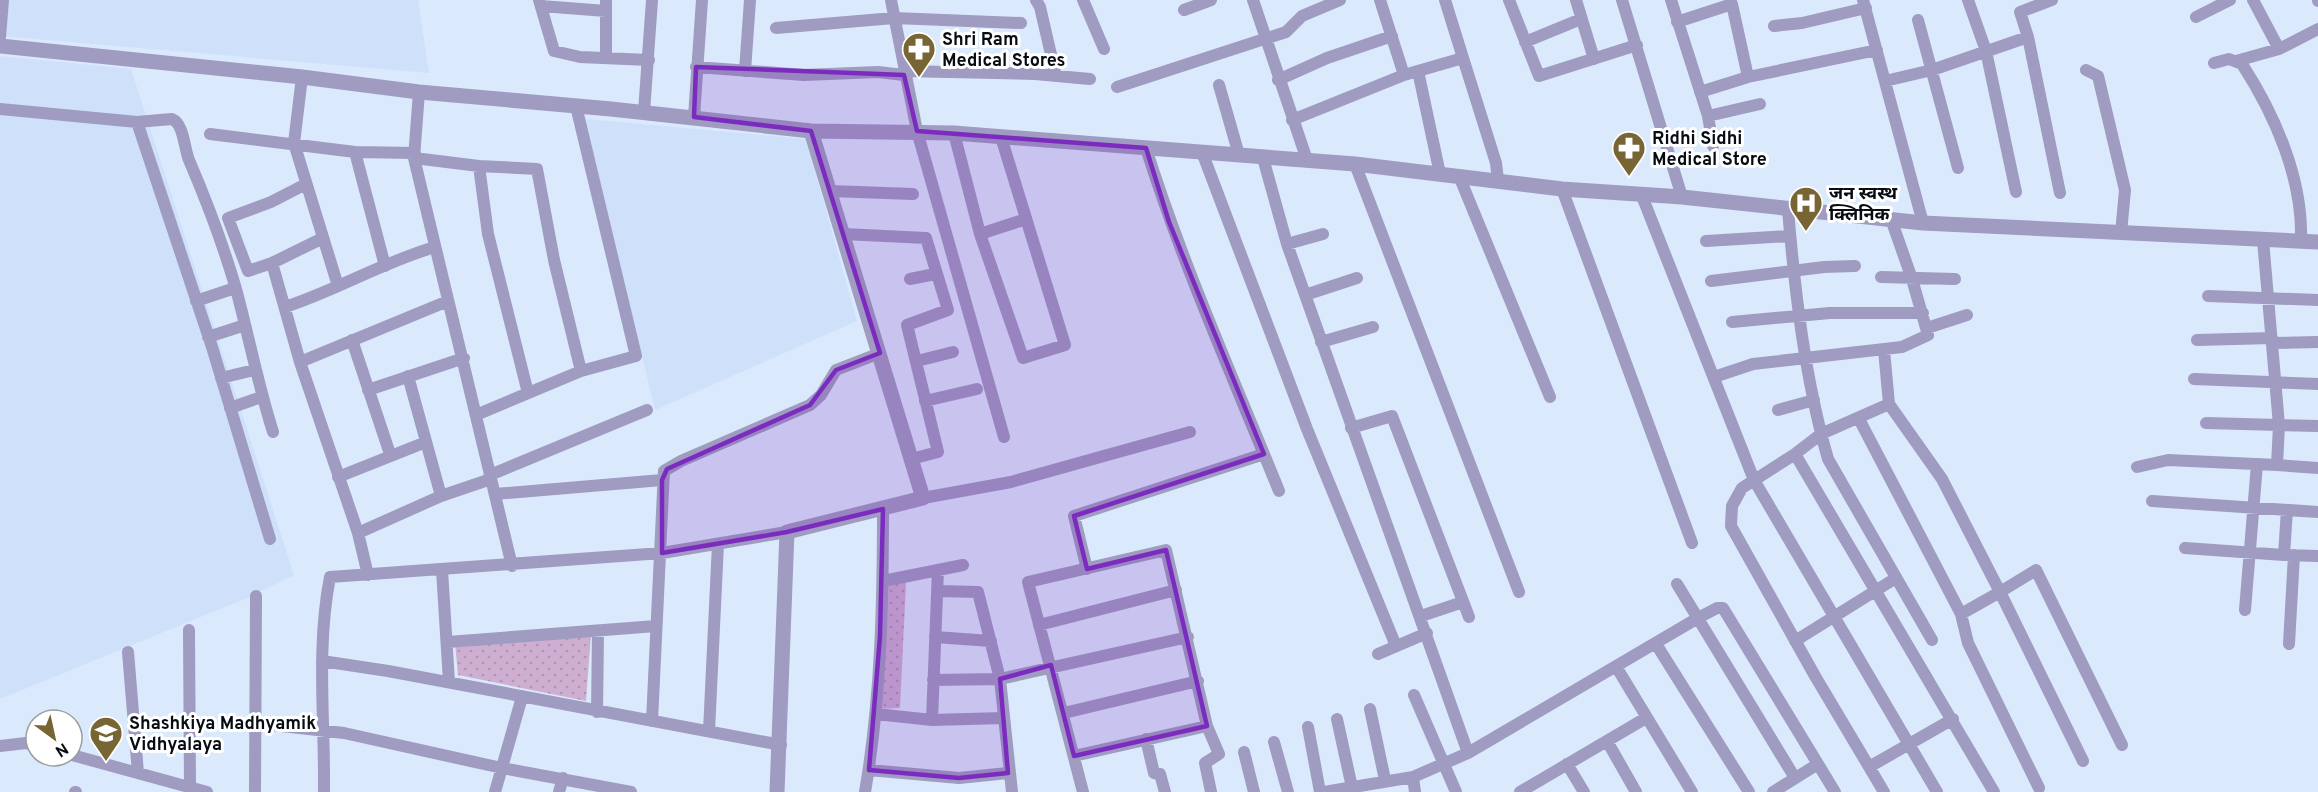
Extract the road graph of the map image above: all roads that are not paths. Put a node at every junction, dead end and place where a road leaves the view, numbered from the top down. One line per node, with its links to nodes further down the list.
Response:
1 (3, 0): 36 (street)
2 (652, 0): 49 (street)
3 (702, 0): 52 (street)
4 (750, 0): 55 (street)
5 (891, 0): 27 (street)
6 (1036, 0): 59 (street)
7 (1083, 0): 42 (street)
8 (1211, 0): 25 (street)
9 (1253, 0): 38 (street)
10 (1340, 0): 38 (street)
11 (1380, 0): 35 (street)
12 (1445, 0): 47 (street)
13 (1511, 0): 39 (street)
14 (1576, 0): 28 (street)
15 (1622, 0): 40 (street)
16 (1671, 0): 30 (street)
17 (1968, 0): 45 (street)
18 (2052, 0): 37 (street)
19 (2230, 0): 26 (street)
20 (2253, 0): 43 (street)
21 (540, 3): 24 (street); 46 (street)
22 (1724, 3): 30 (street); 61 (street)
23 (1865, 4): 32 (street); 44 (street)
24 (606, 5): 46 (street)
25 (1184, 10)
26 (2196, 17)
27 (894, 18): 31 (street); 33 (street); 57 (street)
28 (1581, 19): 39 (street); 48 (street)
29 (1918, 20): 53 (street)
30 (1677, 22): 68 (street)
31 (1021, 23)
32 (1774, 26)
33 (776, 28)
34 (2318, 29): 43 (street)
35 (1392, 36): 58 (street); 63 (street)
36 (0, 37)
37 (2028, 37): 45 (street); 101 (street)
38 (1265, 39): 63 (street); 66 (street)
39 (1525, 42): 48 (street)
40 (1637, 45): 48 (street); 104 (street)
41 (0, 46): 60 (street)
42 (1104, 49)
43 (2279, 49): 50 (street)
44 (1877, 50): 61 (street); 64 (street)
45 (1986, 51): 53 (street); 100 (street)
46 (606, 58): 49 (street)
47 (1462, 58): 56 (street); 96 (street)
48 (1594, 59)
49 (649, 60): 72 (street)
50 (2236, 61): 51 (street); 116 (street)
51 (2214, 63)
52 (696, 68): 55 (street); 74 (street)
53 (1932, 70): 64 (street); 93 (street)
54 (2086, 70): 109 (street)
55 (745, 71): 57 (street)
56 (1418, 71): 58 (street); 94 (street)
57 (904, 73): 59 (street); 78 (street)
58 (1404, 75): 75 (street)
59 (1056, 76): 62 (street)
60 (302, 77): 67 (street); 82 (street)
61 (1748, 77): 68 (street)
62 (1090, 79)
63 (1278, 80): 75 (street)
64 (1885, 81): 108 (street)
65 (1218, 85): 88 (street)
66 (1117, 87)
67 (419, 92): 70 (street); 87 (street)
68 (1700, 92): 73 (street)
69 (1760, 104): 73 (street)
70 (576, 106): 72 (street); 162 (street)
71 (0, 109): 76 (street)
72 (644, 112): 74 (street)
73 (1708, 116): 83 (street)
74 (694, 117): 77 (street)
75 (1292, 120): 90 (street)
76 (137, 122): 133 (street); 138 (street)
77 (811, 131): 78 (street); 99 (street)
78 (917, 132): 79 (street); 189 (street)
79 (954, 133): 81 (street); 111 (street)
80 (210, 134): 82 (street)
81 (1001, 137): 84 (street); 106 (street)
82 (294, 143): 85 (street); 97 (street)
83 (1713, 146)
84 (1146, 148): 86 (street); 192 (street)
85 (355, 152): 87 (street); 122 (street)
86 (1202, 152): 88 (street); 257 (street)
87 (414, 155): 92 (street); 120 (street)
88 (1239, 155): 89 (street)
89 (1263, 158): 90 (street); 119 (street)
90 (1307, 160): 91 (street)
91 (1355, 164): 94 (street); 234 (street)
92 (479, 166): 162 (street); 171 (street)
93 (1958, 168)
94 (1440, 174): 95 (street)
95 (1459, 176): 96 (street); 173 (street)
96 (1498, 180): 98 (street)
97 (306, 184): 114 (street); 121 (street)
98 (1562, 189): 103 (street); 215 (street)
99 (830, 191): 102 (street); 110 (street)
100 (2016, 192)
101 (2060, 193)
102 (913, 194)
103 (1642, 196): 104 (street); 164 (street)
104 (1682, 197): 105 (street)
105 (1788, 210): 107 (street); 113 (street)
106 (1026, 219): 111 (street); 111 (street)
107 (1891, 219): 108 (street); 129 (street)
108 (1923, 223): 109 (street)
109 (2121, 233): 115 (street)
110 (843, 234): 125 (street); 156 (street)
111 (980, 234)
112 (1323, 234): 119 (street)
113 (1790, 236): 117 (street); 124 (street)
114 (322, 238): 121 (street); 132 (street)
115 (2263, 240): 116 (street); 136 (street)
116 (2301, 240): 118 (street)
117 (1706, 241)
118 (2318, 242)
119 (1287, 244): 134 (street)
120 (435, 247): 122 (street); 139 (street)
121 (272, 263): 140 (street)
122 (385, 266): 132 (street)
123 (1855, 266): 124 (street)
124 (1794, 271): 131 (street); 142 (street)
125 (936, 274): 128 (street); 159 (street)
126 (1881, 277): 129 (street)
127 (1357, 278): 134 (street)
128 (910, 279)
129 (1912, 279): 130 (street); 141 (street)
130 (1955, 279)
131 (1711, 281)
132 (338, 286): 140 (street)
133 (235, 288): 138 (street); 145 (street)
134 (1305, 295): 152 (street)
135 (2208, 296): 136 (street)
136 (2268, 298): 137 (street); 151 (street)
137 (2318, 300)
138 (196, 301): 148 (street)
139 (448, 301): 149 (street); 157 (street)
140 (285, 307): 160 (street)
141 (1923, 313): 142 (street); 147 (street)
142 (1800, 315): 144 (street); 158 (street)
143 (1967, 315): 147 (street)
144 (1732, 322)
145 (245, 325): 148 (street); 161 (street)
146 (1373, 327): 152 (street)
147 (1927, 328): 154 (street)
148 (208, 337): 165 (street)
149 (352, 340): 160 (street); 170 (street)
150 (2197, 340): 151 (street)
151 (2272, 340): 153 (street); 167 (street)
152 (1321, 342): 185 (street)
153 (2318, 342)
154 (1884, 350): 158 (street); 176 (street)
155 (953, 352): 159 (street)
156 (880, 353): 194 (street); 201 (street)
157 (464, 358): 163 (street); 180 (street)
158 (1807, 358): 164 (street); 174 (street)
159 (917, 361): 175 (street)
160 (300, 362): 199 (street)
161 (254, 370): 165 (street); 172 (street)
162 (581, 371): 171 (street)
163 (408, 376): 170 (street); 190 (street)
164 (1714, 377): 202 (street)
165 (221, 378): 177 (street)
166 (2194, 379): 167 (street)
167 (2276, 384): 168 (street); 183 (street)
168 (2318, 384)
169 (977, 389): 175 (street)
170 (368, 390): 191 (street)
171 (528, 393): 180 (street)
172 (261, 397): 177 (street); 186 (street)
173 (1550, 398)
174 (1814, 400): 179 (street); 188 (street)
175 (925, 401): 194 (street)
176 (1889, 404): 181 (street); 235 (street)
177 (230, 408): 214 (street)
178 (647, 410): 200 (street)
179 (1778, 410)
180 (476, 415): 200 (street)
181 (1859, 419): 188 (street); 239 (street)
182 (2206, 423): 183 (street)
183 (2279, 425): 184 (street); 196 (street)
184 (2318, 426)
185 (1351, 428): 237 (street); 240 (street)
186 (273, 432)
187 (1190, 432): 206 (street)
188 (1821, 434): 193 (street); 228 (street)
189 (1004, 437)
190 (426, 442): 191 (street); 205 (street)
191 (390, 454): 199 (street)
192 (1264, 454): 203 (street); 224 (street)
193 (1795, 454): 202 (street); 233 (street)
194 (911, 459): 206 (street)
195 (2257, 464): 196 (street); 197 (street); 208 (street)
196 (2277, 465): 198 (street)
197 (2137, 467)
198 (2318, 468)
199 (338, 477): 213 (street)
200 (491, 477): 204 (street); 205 (street)
201 (662, 480): 204 (street); 219 (street)
202 (1754, 480): 242 (street); 253 (street)
203 (1279, 491)
204 (495, 494): 223 (street)
205 (441, 496): 213 (street)
206 (923, 498): 209 (street)
207 (2152, 501): 208 (street)
208 (2252, 508): 210 (street); 218 (street)
209 (883, 509): 212 (street); 229 (street)
210 (2287, 510): 211 (street); 220 (street)
211 (2318, 512)
212 (787, 532): 216 (street); 288 (street)
213 (358, 533): 227 (street)
214 (270, 538)
215 (1692, 543)
216 (718, 544): 219 (street); 283 (street)
217 (2185, 548): 218 (street)
218 (2250, 552): 220 (street); 238 (street)
219 (662, 553): 223 (street); 245 (street)
220 (2289, 555): 221 (street); 256 (street)
221 (2318, 556)
222 (963, 565): 226 (street)
223 (512, 566): 225 (street)
224 (1087, 568): 232 (street); 244 (street)
225 (442, 570): 227 (street); 254 (street)
226 (938, 570): 229 (street); 231 (street)
227 (368, 575): 260 (street)
228 (1896, 578): 233 (street); 251 (street)
229 (883, 581): 272 (street)
230 (1677, 584): 243 (street)
231 (938, 591): 249 (street); 252 (street)
232 (1176, 591): 244 (street); 250 (street)
233 (1876, 591): 242 (street); 276 (street)
234 (1520, 592)
235 (2000, 592): 239 (street); 290 (street); 296 (street)
236 (256, 596): 279 (street)
237 (1463, 602): 240 (street); 241 (street)
238 (2245, 610)
239 (1961, 614): 309 (street)
240 (1421, 616): 248 (street)
241 (1469, 617)
242 (1835, 617): 253 (street); 289 (street)
243 (1698, 618): 255 (street); 299 (street); 307 (street)
244 (1039, 625): 261 (street)
245 (656, 626): 247 (street); 278 (street)
246 (189, 630): 311 (street)
247 (598, 632): 254 (street); 270 (street)
248 (1427, 633): 257 (street); 293 (street)
249 (935, 637): 252 (street); 264 (street)
250 (1188, 637): 261 (street); 265 (street)
251 (1932, 640)
252 (991, 641): 263 (street)
253 (1795, 641): 300 (street)
254 (447, 642): 266 (street)
255 (1656, 644): 262 (street); 332 (street)
256 (2289, 644)
257 (1396, 646): 259 (street)
258 (128, 652): 304 (street)
259 (1378, 654)
260 (322, 661): 266 (street); 282 (street)
261 (1051, 665): 263 (street); 271 (street)
262 (1617, 668): 274 (street); 293 (street)
263 (1000, 679): 264 (street); 273 (street)
264 (933, 680): 277 (street)
265 (1198, 681): 271 (street); 280 (street)
266 (449, 682): 268 (street)
267 (1414, 694): 297 (street)
268 (522, 697): 270 (street); 301 (street)
269 (1370, 709): 308 (street)
270 (597, 712): 278 (street)
271 (1064, 713): 294 (street)
272 (876, 714): 277 (street); 302 (street)
273 (1003, 718): 277 (street); 303 (street)
274 (1646, 718): 285 (street); 331 (street)
275 (1337, 719): 310 (street)
276 (1953, 719): 289 (street); 337 (street)
277 (932, 720)
278 (652, 721): 283 (street)
279 (254, 723): 282 (street); 312 (street)
280 (1208, 726): 284 (street); 322 (street)
281 (1308, 727): 325 (street)
282 (324, 730): 301 (street); 313 (street)
283 (709, 731): 288 (street)
284 (1146, 739): 294 (street); 321 (street)
285 (1607, 741): 298 (street); 330 (street)
286 (1274, 742): 324 (street)
287 (24, 743): 291 (street)
288 (781, 745): 317 (street)
289 (1909, 745): 300 (street); 336 (street)
290 (2122, 745)
291 (0, 746)
292 (1244, 752): 323 (street)
293 (1468, 753): 297 (street)
294 (1074, 756): 320 (street)
295 (84, 758): 304 (street)
296 (2082, 761)
297 (1442, 764): 305 (street); 327 (street)
298 (1567, 764): 328 (street); 329 (street)
299 (1818, 764): 307 (street); 334 (street)
300 (1869, 767): 335 (street)
301 (502, 768): 306 (street); 314 (street)
302 (869, 770): 303 (street); 318 (street)
303 (1008, 772): 319 (street)
304 (138, 773): 311 (street)
305 (1413, 777): 308 (street); 326 (street)
306 (563, 778): 315 (street); 316 (street)
307 (1795, 778): 333 (street)
308 (1385, 780): 310 (street)
309 (2039, 788)
310 (1353, 789): 325 (street)
311 (197, 790)
312 (255, 792)
313 (324, 792)
314 (495, 792)
315 (559, 792)
316 (631, 792)
317 (777, 792)
318 (865, 792)
319 (1012, 792)
320 (1083, 792)
321 (1165, 792)
322 (1211, 792)
323 (1254, 792)
324 (1288, 792)
325 (1322, 792)
326 (1415, 792)
327 (1456, 792)
328 (1520, 792)
329 (1584, 792)
330 (1636, 792)
331 (1692, 792)
332 (1749, 792)
333 (1773, 792)
334 (1835, 792)
335 (1884, 792)
336 (1937, 792)
337 (1994, 792)

